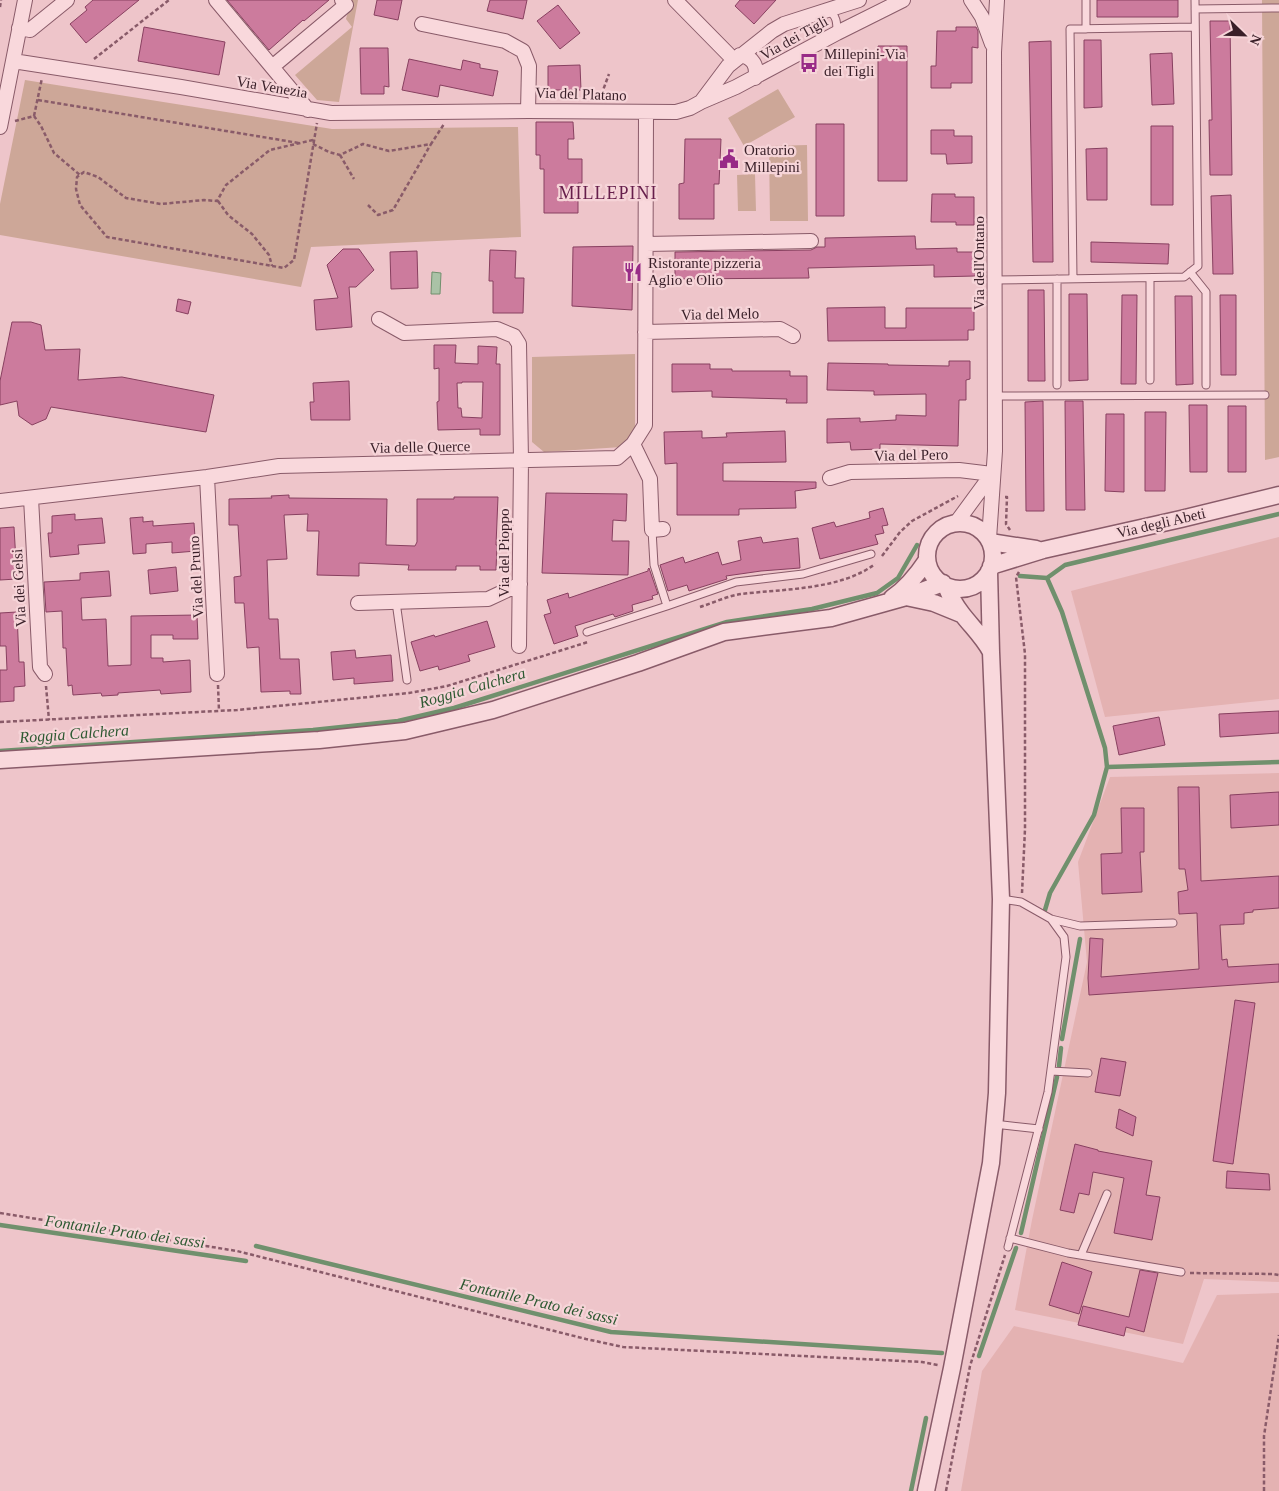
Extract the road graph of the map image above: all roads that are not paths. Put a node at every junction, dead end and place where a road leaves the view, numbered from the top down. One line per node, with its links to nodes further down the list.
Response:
1 (24, 0): 17 (street)
2 (67, 0): 17 (street)
3 (216, 0): 23 (street)
4 (342, 0): 23 (street)
5 (675, 0): 21 (street, Via dei Tigli)
6 (859, 0): 14 (street, Via dei Tigli)
7 (902, 0): 19 (street, Via dei Tigli)
8 (971, 0): 20 (street, Via dell'Ontano)
9 (997, 0): 20 (street, Via dell'Ontano)
10 (1086, 0): 18 (lane)
11 (1195, 0): 13 (lane)
12 (1279, 8): 13 (lane)
13 (1195, 9): 16 (lane)
14 (826, 10): 19 (lane); 21 (street, Via dei Tigli)
15 (422, 24): 29 (street, Via del Platano)
16 (1195, 27): 18 (lane); 34 (lane)
17 (19, 28): 22 (street)
18 (1086, 29): 36 (lane)
19 (836, 33): 25 (street, Via dei Tigli)
20 (994, 52): 37 (street, Via dell'Ontano)
21 (737, 58): 24 (street, Via dei Tigli); 25 (street, Via dei Tigli)
22 (13, 61): 28 (street, Via Venezia); 31 (street)
23 (272, 67): 28 (street)
24 (724, 71): 26 (street); 27 (street, Via dei Tigli)
25 (755, 78): 26 (street, Via dei Tigli)
26 (736, 88): 27 (street, Via dei Tigli)
27 (701, 102): 30 (street, Via dei Tigli)
28 (314, 111): 29 (street, Via Venezia)
29 (528, 111): 30 (street, Via del Platano)
30 (646, 113): 33 (street, Via delle Querce)
31 (1, 124)
32 (812, 241): 33 (street)
33 (646, 244): 40 (street, Via delle Querce)
34 (1190, 272): 35 (lane); 44 (lane)
35 (1150, 278): 36 (lane); 42 (lane)
36 (1073, 279): 38 (lane)
37 (995, 280): 38 (lane); 46 (street, Via dell'Ontano)
38 (1057, 280): 43 (lane)
39 (379, 319): 48 (street, Via del Pioppo)
40 (645, 332): 41 (street, Via del Melo); 47 (street, Via delle Querce)
41 (793, 336)
42 (1150, 380)
43 (1057, 385)
44 (1206, 385)
45 (1264, 395): 46 (lane)
46 (995, 396): 49 (street, Via dell'Ontano)
47 (633, 444): 48 (street, Via delle Querce); 57 (street)
48 (521, 460): 50 (street, Via delle Querce); 63 (street, Via del Pioppo)
49 (992, 474): 51 (street, Via del Pero); 52 (street, Via dell'Ontano)
50 (207, 477): 54 (street, Via delle Querce); 75 (street, Via del Pruno)
51 (830, 478)
52 (986, 493): 56 (street); 58 (street, Via dell'Ontano)
53 (1279, 495): 59 (street, Via degli Abeti)
54 (31, 498): 55 (street, Via delle Querce); 74 (street, Via dei Gelsi)
55 (0, 501)
56 (956, 522): 58 (street); 61 (street)
57 (658, 530): 69 (lane)
58 (990, 541): 59 (street, Via degli Abeti); 62 (street)
59 (1043, 550): 62 (street, Via degli Abeti)
60 (870, 554): 69 (lane)
61 (927, 560): 64 (street); 67 (street)
62 (990, 569): 64 (street); 73 (street)
63 (520, 584): 66 (street); 72 (street, Via del Pioppo)
64 (944, 585): 65 (street); 70 (street)
65 (906, 597): 67 (street); 70 (street)
66 (396, 602): 68 (street); 76 (lane)
67 (885, 602): 77 (street)
68 (358, 603)
69 (667, 606): 71 (lane)
70 (962, 615): 73 (street)
71 (587, 632)
72 (519, 646)
73 (991, 652): 78 (street)
74 (45, 674)
75 (217, 674)
76 (407, 680)
77 (0, 760)
78 (1001, 899): 79 (lane); 83 (street)
79 (1051, 919): 80 (lane); 81 (lane)
80 (1173, 923)
81 (1051, 1071): 82 (lane); 84 (lane)
82 (1088, 1073)
83 (994, 1124): 84 (lane); 90 (street)
84 (1039, 1129): 86 (lane)
85 (1107, 1194): 88 (lane)
86 (1010, 1238): 87 (lane); 88 (lane)
87 (1008, 1247)
88 (1080, 1255): 89 (lane)
89 (1181, 1272)
90 (926, 1491)

